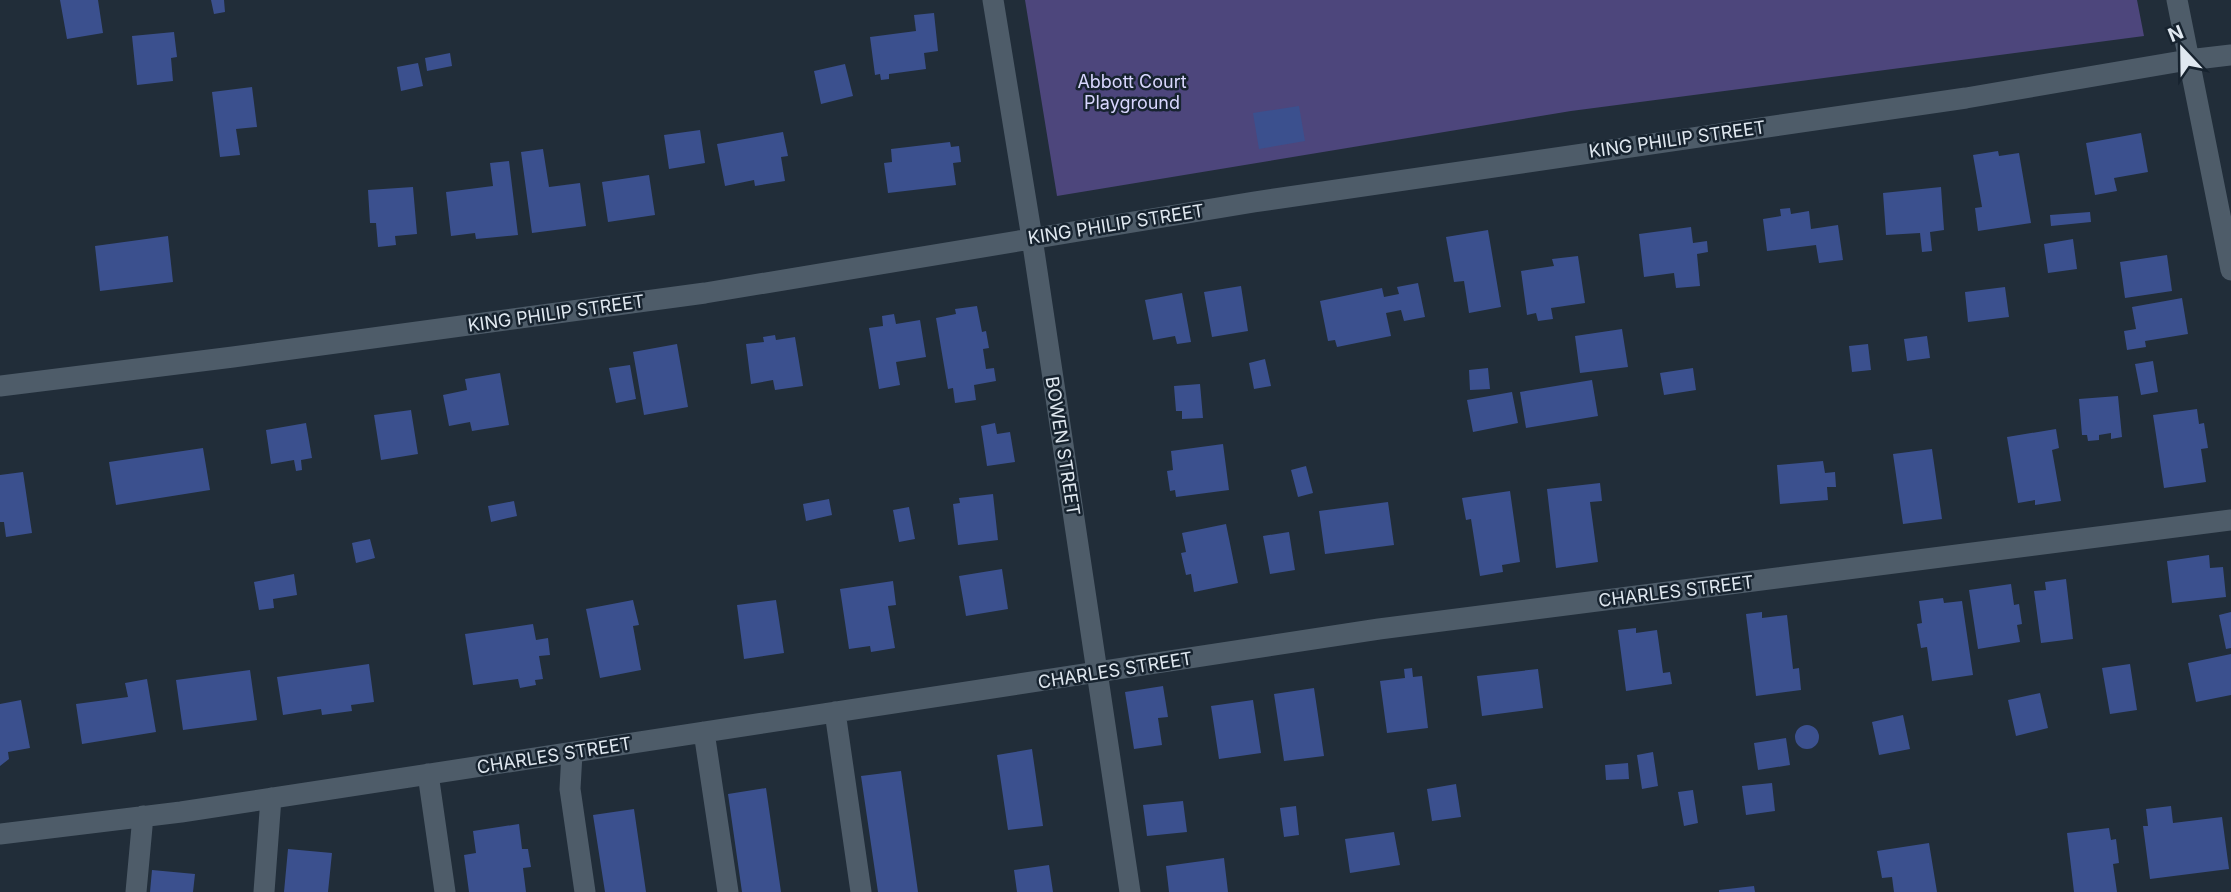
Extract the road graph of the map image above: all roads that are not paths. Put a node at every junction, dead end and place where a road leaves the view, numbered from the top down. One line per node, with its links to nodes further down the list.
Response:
1 (993, 0): 5 (street, BOWEN STREET)
2 (2177, 0): 4 (street)
3 (2231, 55): 4 (street, KING PHILIP STREET)
4 (2188, 60): 5 (street, KING PHILIP STREET); 6 (street)
5 (1032, 238): 7 (street, KING PHILIP STREET); 9 (street, BOWEN STREET)
6 (2231, 270)
7 (0, 386)
8 (2231, 520): 9 (street, CHARLES STREET)
9 (1098, 673): 10 (street, CHARLES STREET); 23 (street, BOWEN STREET)
10 (835, 712): 11 (street, CHARLES STREET); 22 (street)
11 (704, 732): 12 (street, CHARLES STREET); 21 (street)
12 (572, 753): 13 (street, CHARLES STREET); 20 (street)
13 (428, 774): 14 (street, CHARLES STREET); 19 (street)
14 (271, 798): 15 (street, CHARLES STREET); 18 (street)
15 (143, 816): 16 (street, CHARLES STREET); 17 (street)
16 (0, 834)
17 (136, 892)
18 (264, 892)
19 (445, 892)
20 (585, 892)
21 (728, 892)
22 (861, 892)
23 (1130, 892)

